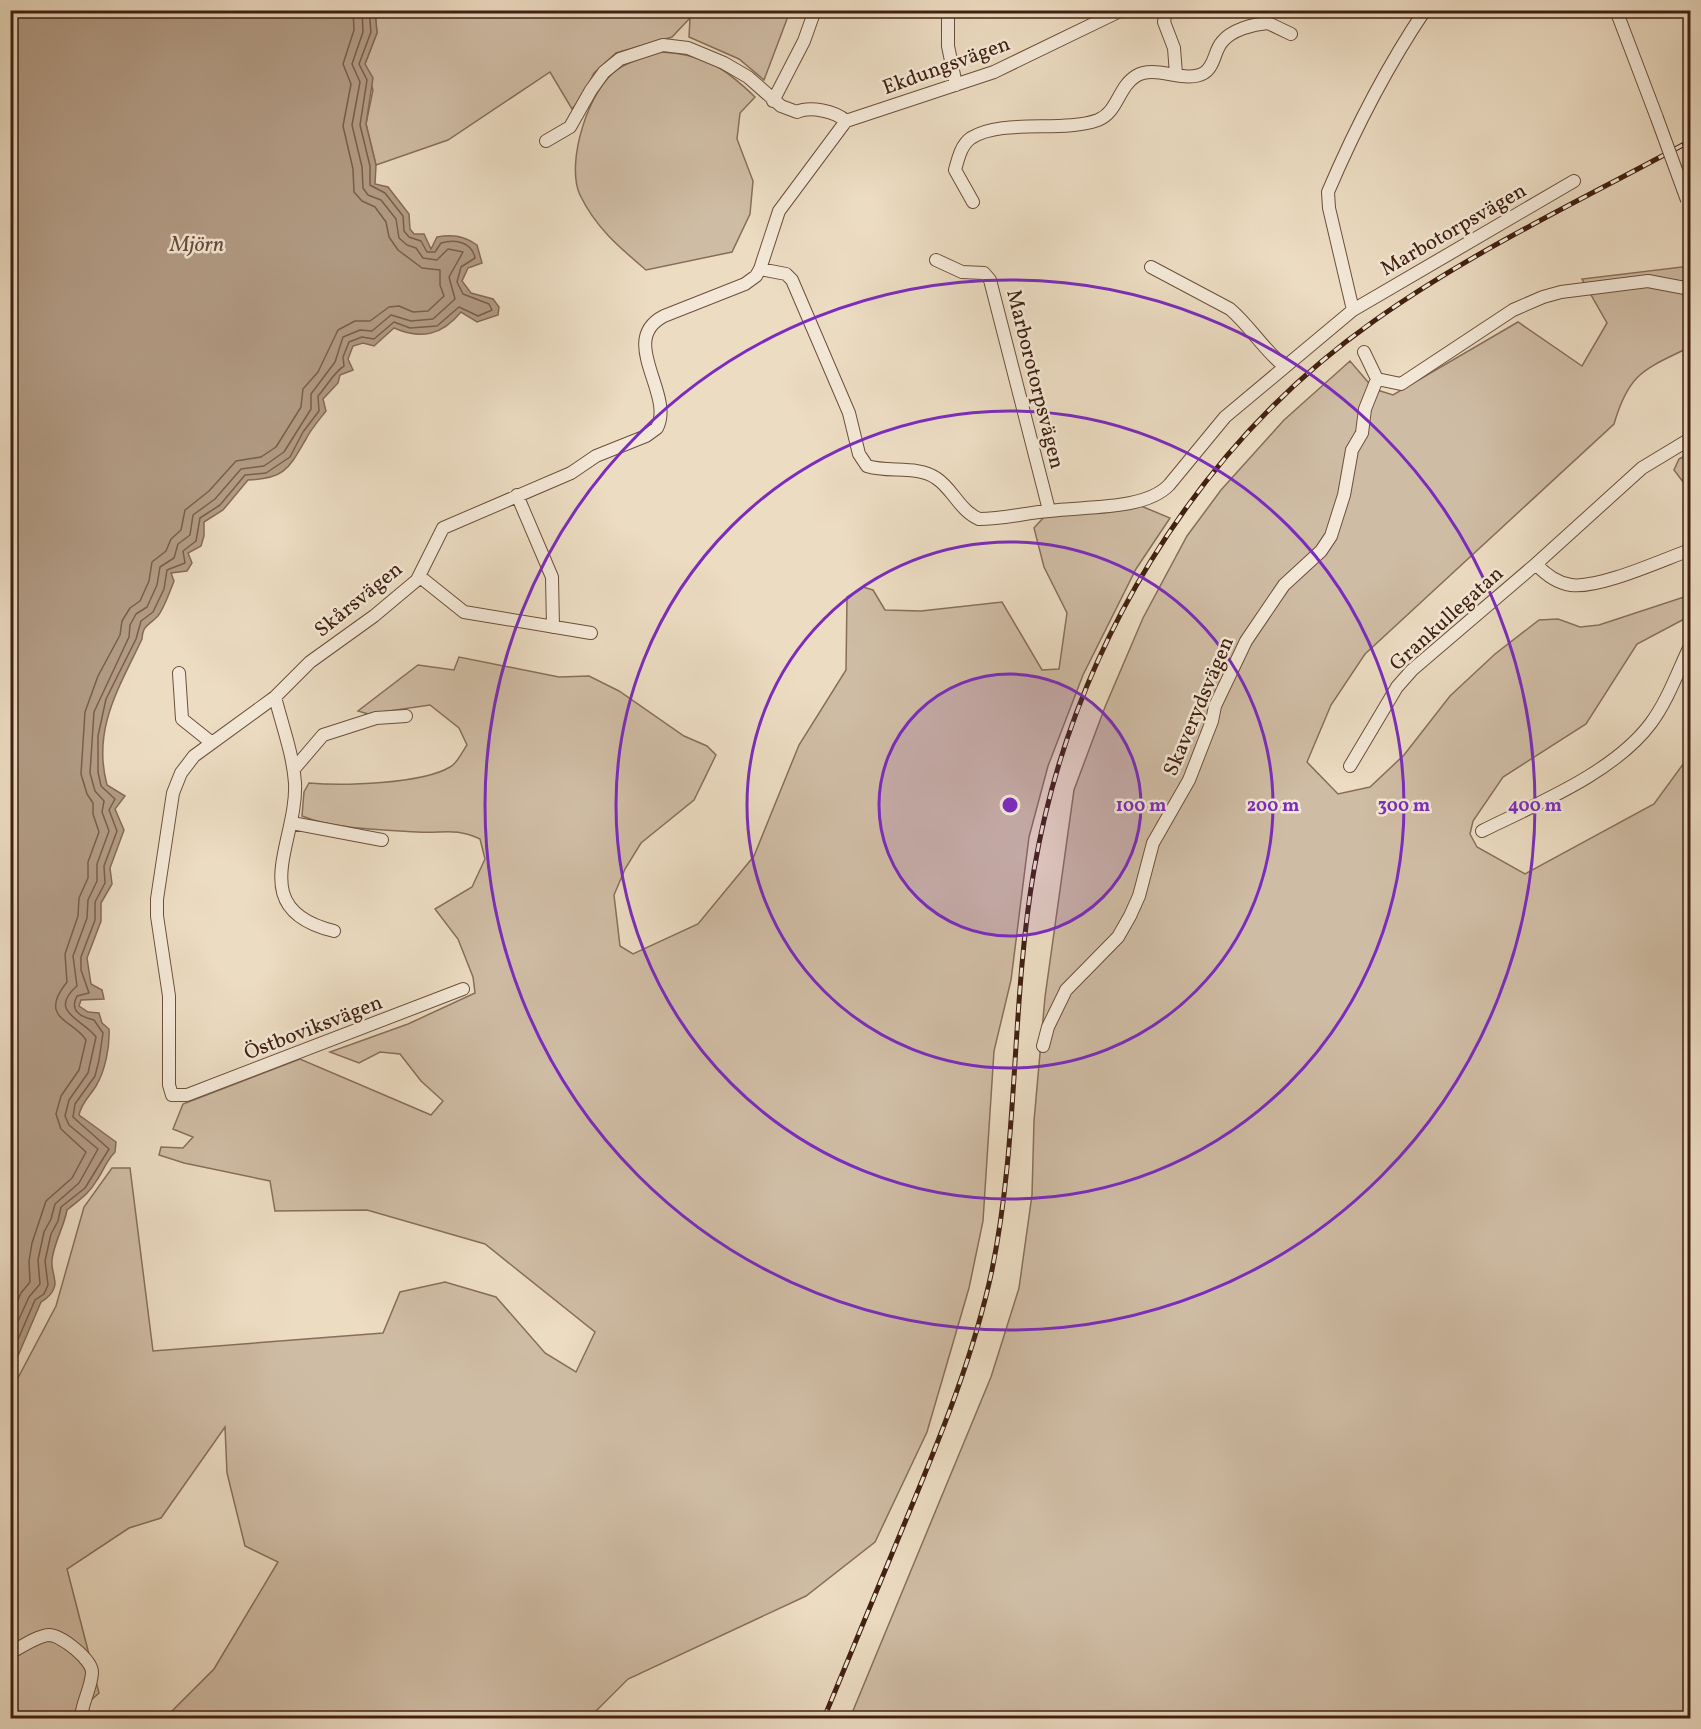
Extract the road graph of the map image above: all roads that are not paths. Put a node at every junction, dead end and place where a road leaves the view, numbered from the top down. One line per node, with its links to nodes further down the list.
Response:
1 (815, 10): 10 (street)
2 (948, 10): 9 (street)
3 (1122, 10): 9 (street, Ekdungsvägen)
4 (1166, 10): 8 (street)
5 (1425, 10): 20 (street)
6 (1616, 10): 15 (street, bridge)
7 (1291, 34): 8 (street)
8 (1176, 74): 14 (street)
9 (956, 85): 11 (street, Ekdungsvägen)
10 (773, 101): 11 (street); 12 (street)
11 (846, 121): 18 (street)
12 (546, 141)
13 (1574, 181): 20 (street, Marbotorpsvägen)
14 (973, 202)
15 (1689, 205)
16 (936, 260): 26 (street, Marborotorpsvägen)
17 (1151, 267): 22 (street)
18 (760, 269): 25 (street, Skårsvägen); 26 (street, Marbotorpsvägen)
19 (1690, 289): 23 (street)
20 (1353, 310): 22 (street, Marbotorpsvägen)
21 (1364, 352): 23 (street)
22 (1284, 366): 26 (street, Marbotorpsvägen)
23 (1377, 379): 44 (street, Skaverydsvägen)
24 (1690, 439): 28 (street, Grankullegatan)
25 (517, 495): 29 (street, Skårsvägen); 30 (street)
26 (1049, 510)
27 (1690, 550): 28 (street)
28 (1536, 564): 37 (street, Grankullegatan)
29 (419, 576): 30 (street); 34 (street, Skårsvägen)
30 (553, 627): 31 (street)
31 (591, 633)
32 (1690, 646): 40 (street)
33 (179, 673): 36 (street)
34 (275, 698): 36 (street, Skårsvägen); 38 (street)
35 (406, 716): 38 (street)
36 (212, 743): 45 (street, Skårsvägen)
37 (1350, 766)
38 (294, 769): 39 (street)
39 (292, 823): 41 (street); 42 (street)
40 (1482, 831)
41 (382, 840)
42 (334, 931)
43 (463, 989): 45 (street, Östboviksvägen)
44 (1043, 1046)
45 (176, 1096)
46 (10, 1653): 47 (street)
47 (81, 1719)

